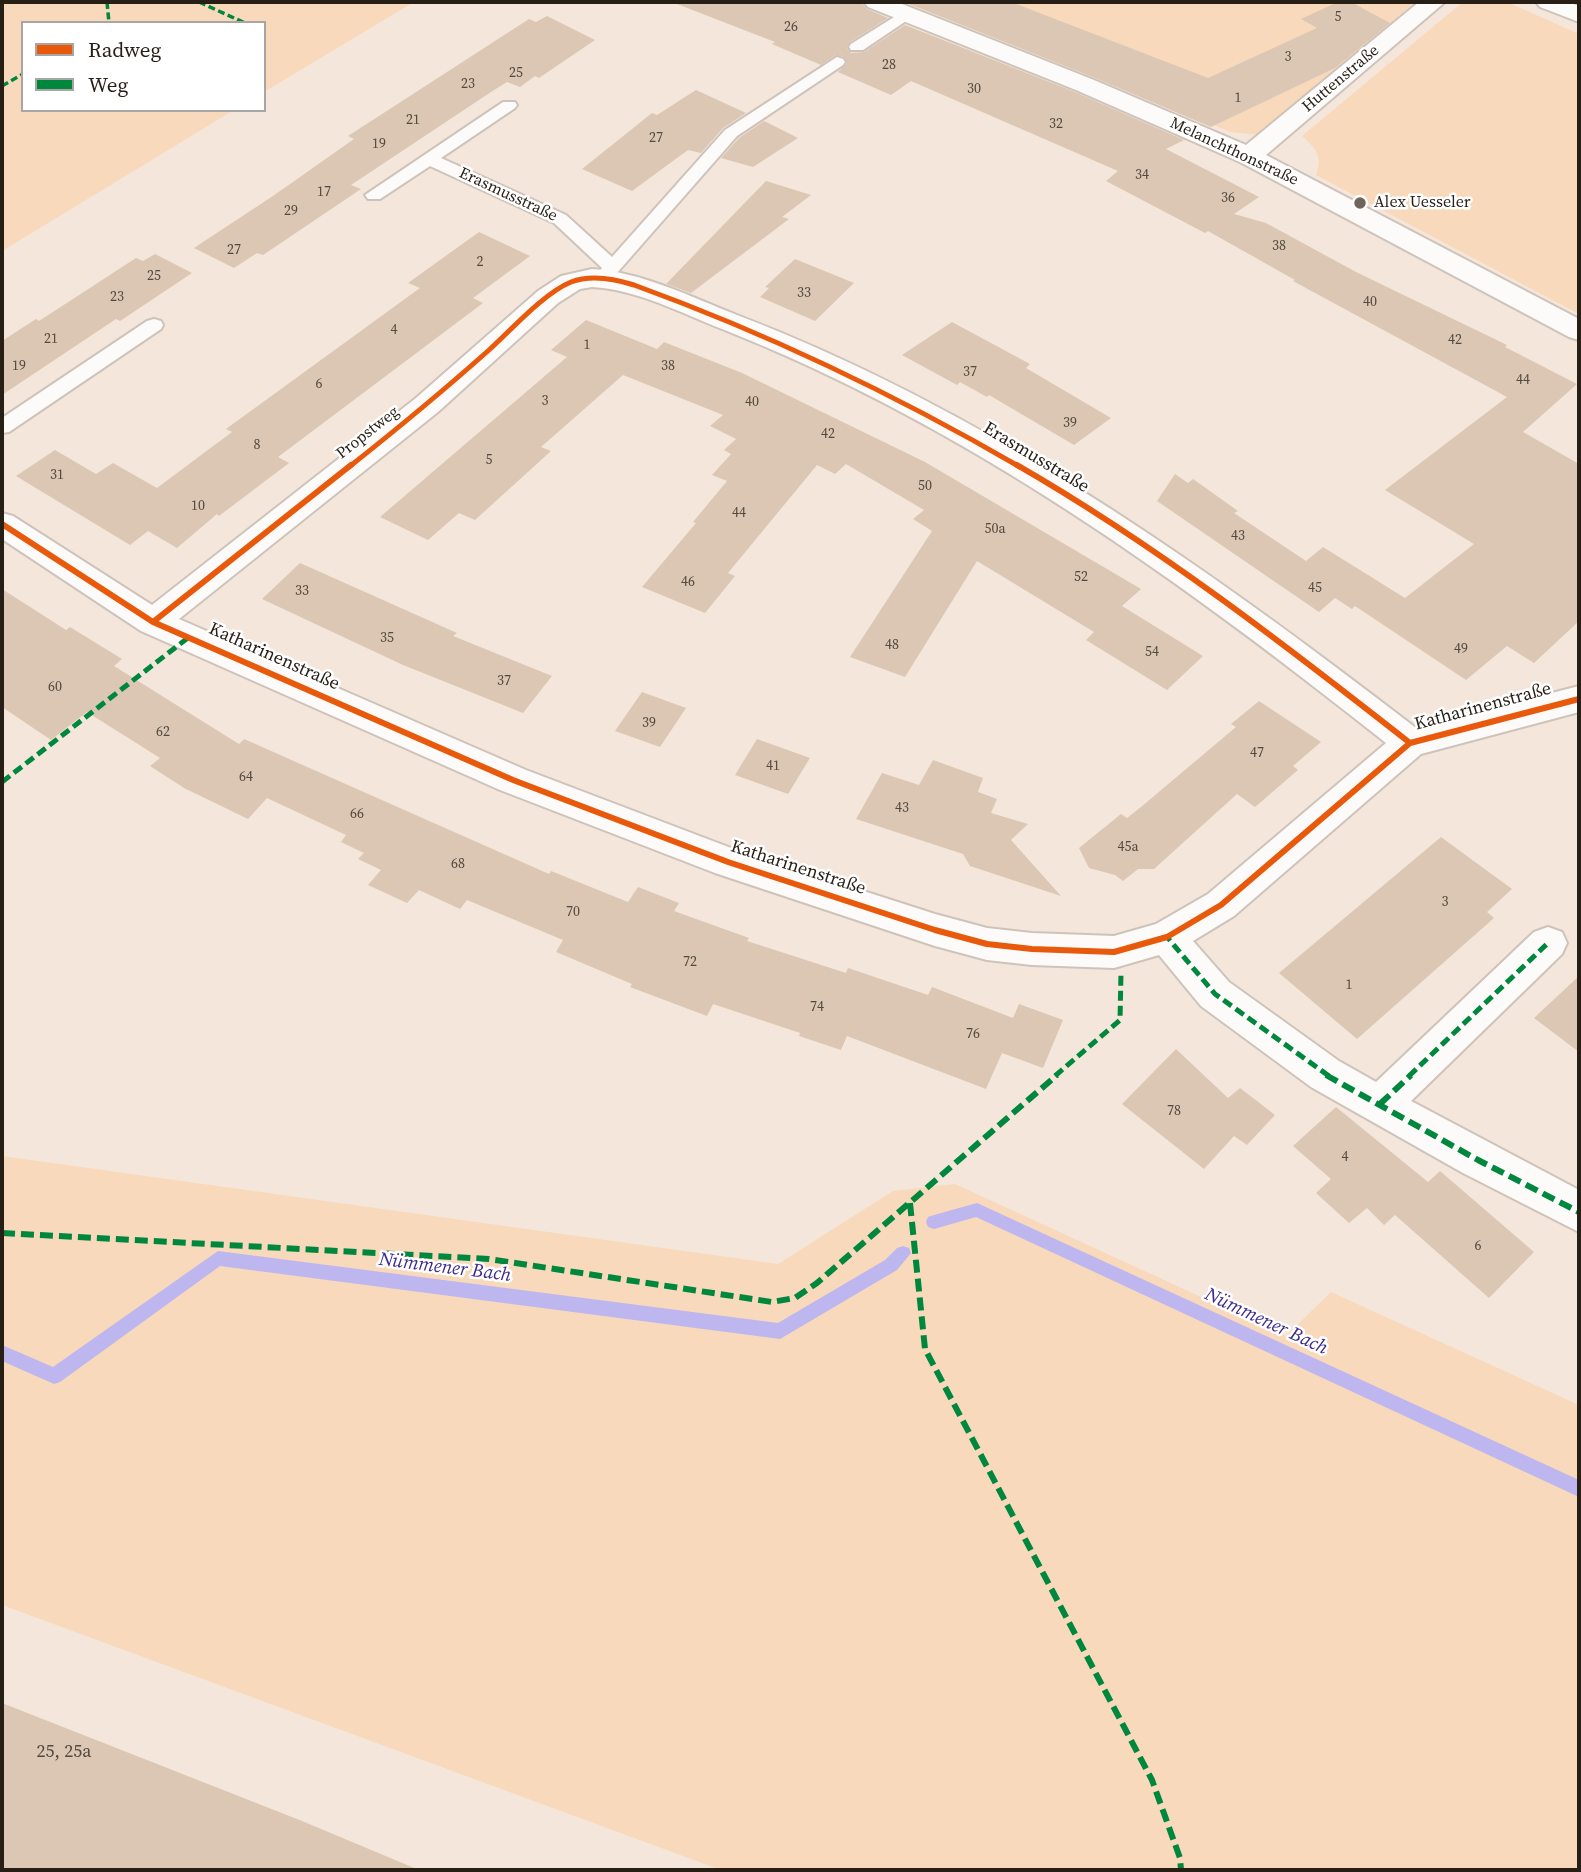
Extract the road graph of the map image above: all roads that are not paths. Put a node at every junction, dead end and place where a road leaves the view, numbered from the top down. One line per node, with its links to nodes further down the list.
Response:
1 (876, 2): 4 (street, Melanchthonstraße)
2 (1433, 2): 9 (street, Huttenstraße)
3 (1548, 2): 5 (street)
4 (907, 14): 6 (lane); 9 (street, Melanchthonstraße)
5 (1579, 15)
6 (857, 47)
7 (837, 62): 12 (lane)
8 (509, 105): 10 (lane, Erasmusstraße)
9 (1250, 156): 14 (street, Melanchthonstraße)
10 (429, 159): 11 (lane, Erasmusstraße); 12 (lane, Erasmusstraße)
11 (373, 195)
12 (607, 273): 17 (street, Propstweg); 19 (street, Erasmusstraße)
13 (155, 325): 15 (lane)
14 (1579, 331)
15 (2, 427)
16 (2, 524): 17 (street, Katharinenstraße)
17 (153, 622): 20 (street, Katharinenstraße)
18 (1579, 699): 19 (street, Katharinenstraße)
19 (1409, 743): 20 (street, Katharinenstraße)
20 (1167, 937): 22 (street)
21 (1548, 943): 22 (street)
22 (1380, 1104): 23 (street)
23 (1579, 1212)

